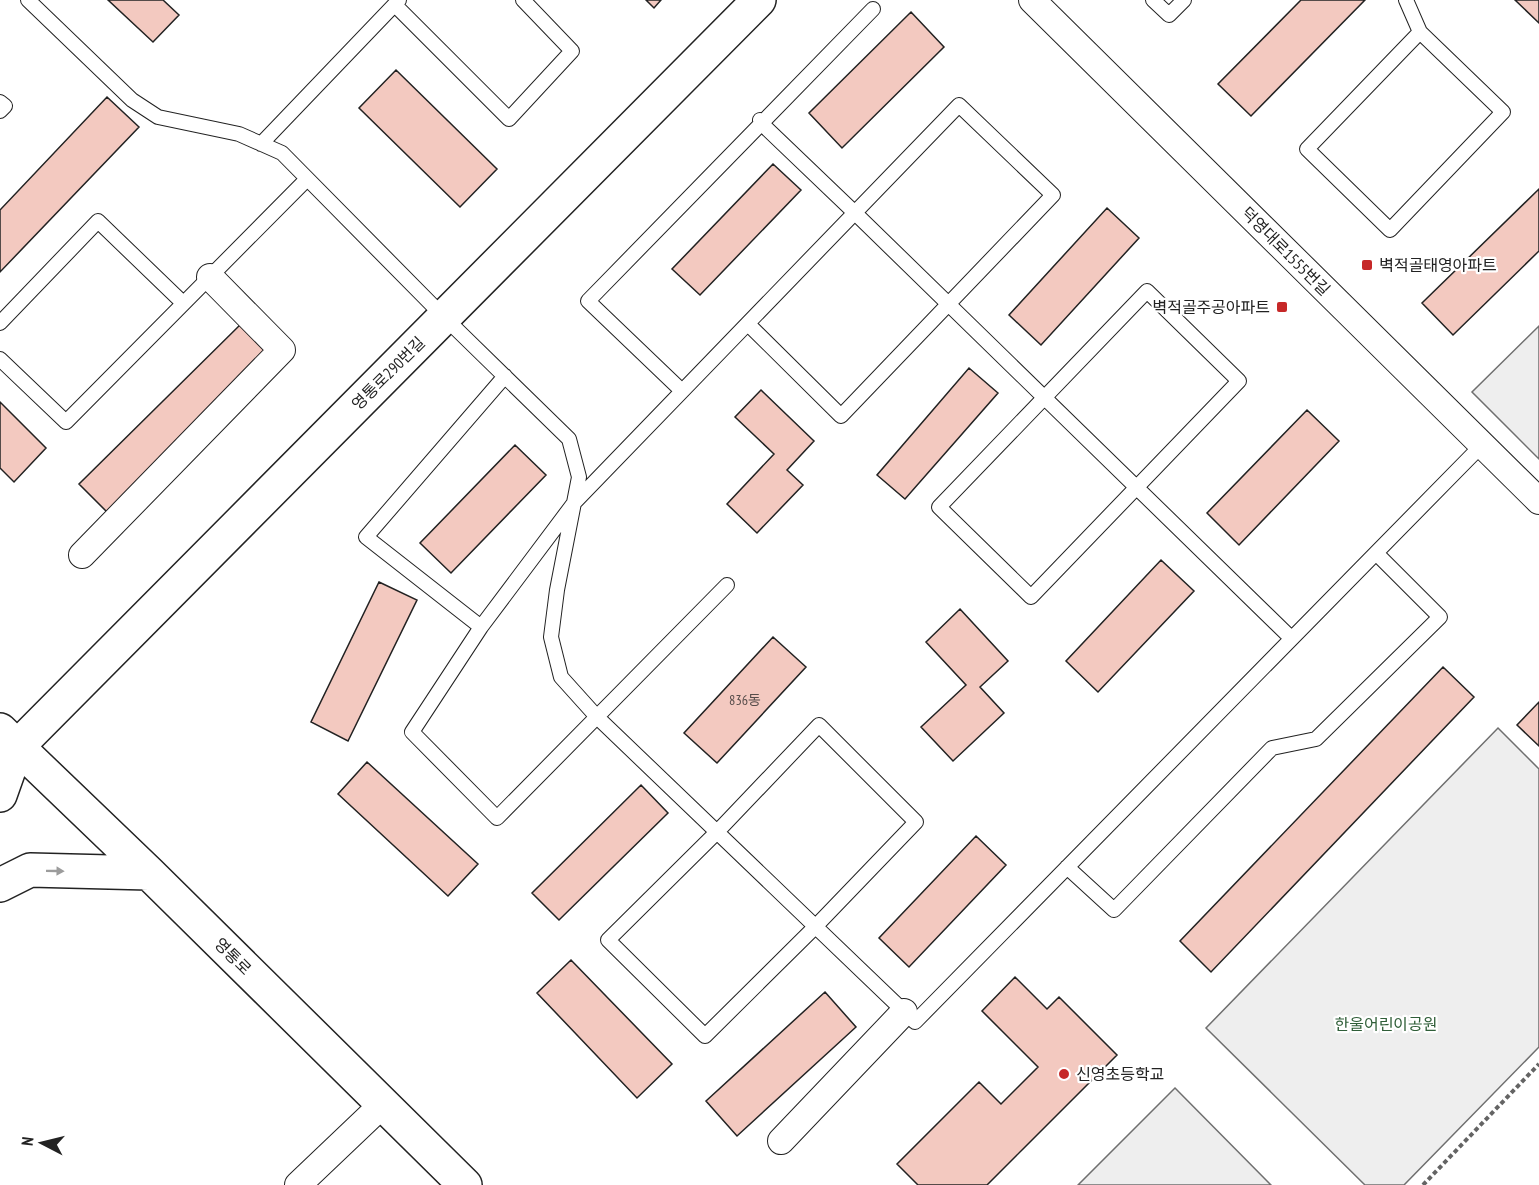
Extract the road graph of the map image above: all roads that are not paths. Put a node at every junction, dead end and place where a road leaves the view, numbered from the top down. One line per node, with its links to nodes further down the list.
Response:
1 (28, 0): 14 (lane)
2 (523, 0): 8 (lane)
3 (759, 0): 20 (street, 영통로290번길)
4 (1032, 0): 27 (street, 덕영대로1555번길)
5 (1153, 0): 6 (lane)
6 (1184, 0)
7 (1406, 0): 10 (lane)
8 (397, 2): 14 (lane)
9 (873, 9): 13 (lane)
10 (1420, 32): 10 (lane)
11 (0, 102): 12 (lane)
12 (0, 111)
13 (760, 122): 16 (lane); 25 (lane)
14 (261, 144): 15 (lane)
15 (307, 178): 17 (lane); 20 (lane)
16 (855, 213): 19 (lane); 19 (lane); 22 (lane)
17 (210, 277): 18 (lane); 32 (street)
18 (183, 303): 21 (lane); 23 (lane)
19 (949, 304): 22 (lane); 26 (lane)
20 (444, 317): 24 (lane); 37 (street, 영통로290번길)
21 (0, 323)
22 (747, 324): 25 (lane)
23 (0, 359)
24 (505, 376): 30 (lane); 34 (lane)
25 (682, 391): 30 (lane)
26 (1045, 398): 28 (lane); 28 (lane); 28 (lane)
27 (1482, 444): 29 (street, 덕영대로1555번길); 31 (lane)
28 (1136, 487): 35 (lane)
29 (1539, 501)
30 (574, 503): 34 (lane); 36 (lane)
31 (1376, 552): 35 (lane); 40 (lane)
32 (82, 555)
33 (727, 585): 36 (lane)
34 (481, 627): 36 (lane)
35 (1291, 638): 40 (lane)
36 (597, 717): 39 (lane)
37 (8, 739): 38 (street); 41 (street, 영통로)
38 (0, 795)
39 (717, 832): 43 (lane); 43 (lane); 43 (lane)
40 (1067, 867): 44 (lane)
41 (149, 873): 42 (street, one-way to 41); 45 (street, 영통로)
42 (0, 885)
43 (815, 927): 44 (lane)
44 (904, 1012): 46 (street)
45 (382, 1105): 47 (street); 48 (street, 영통로)
46 (781, 1141)
47 (298, 1185)
48 (465, 1185)

